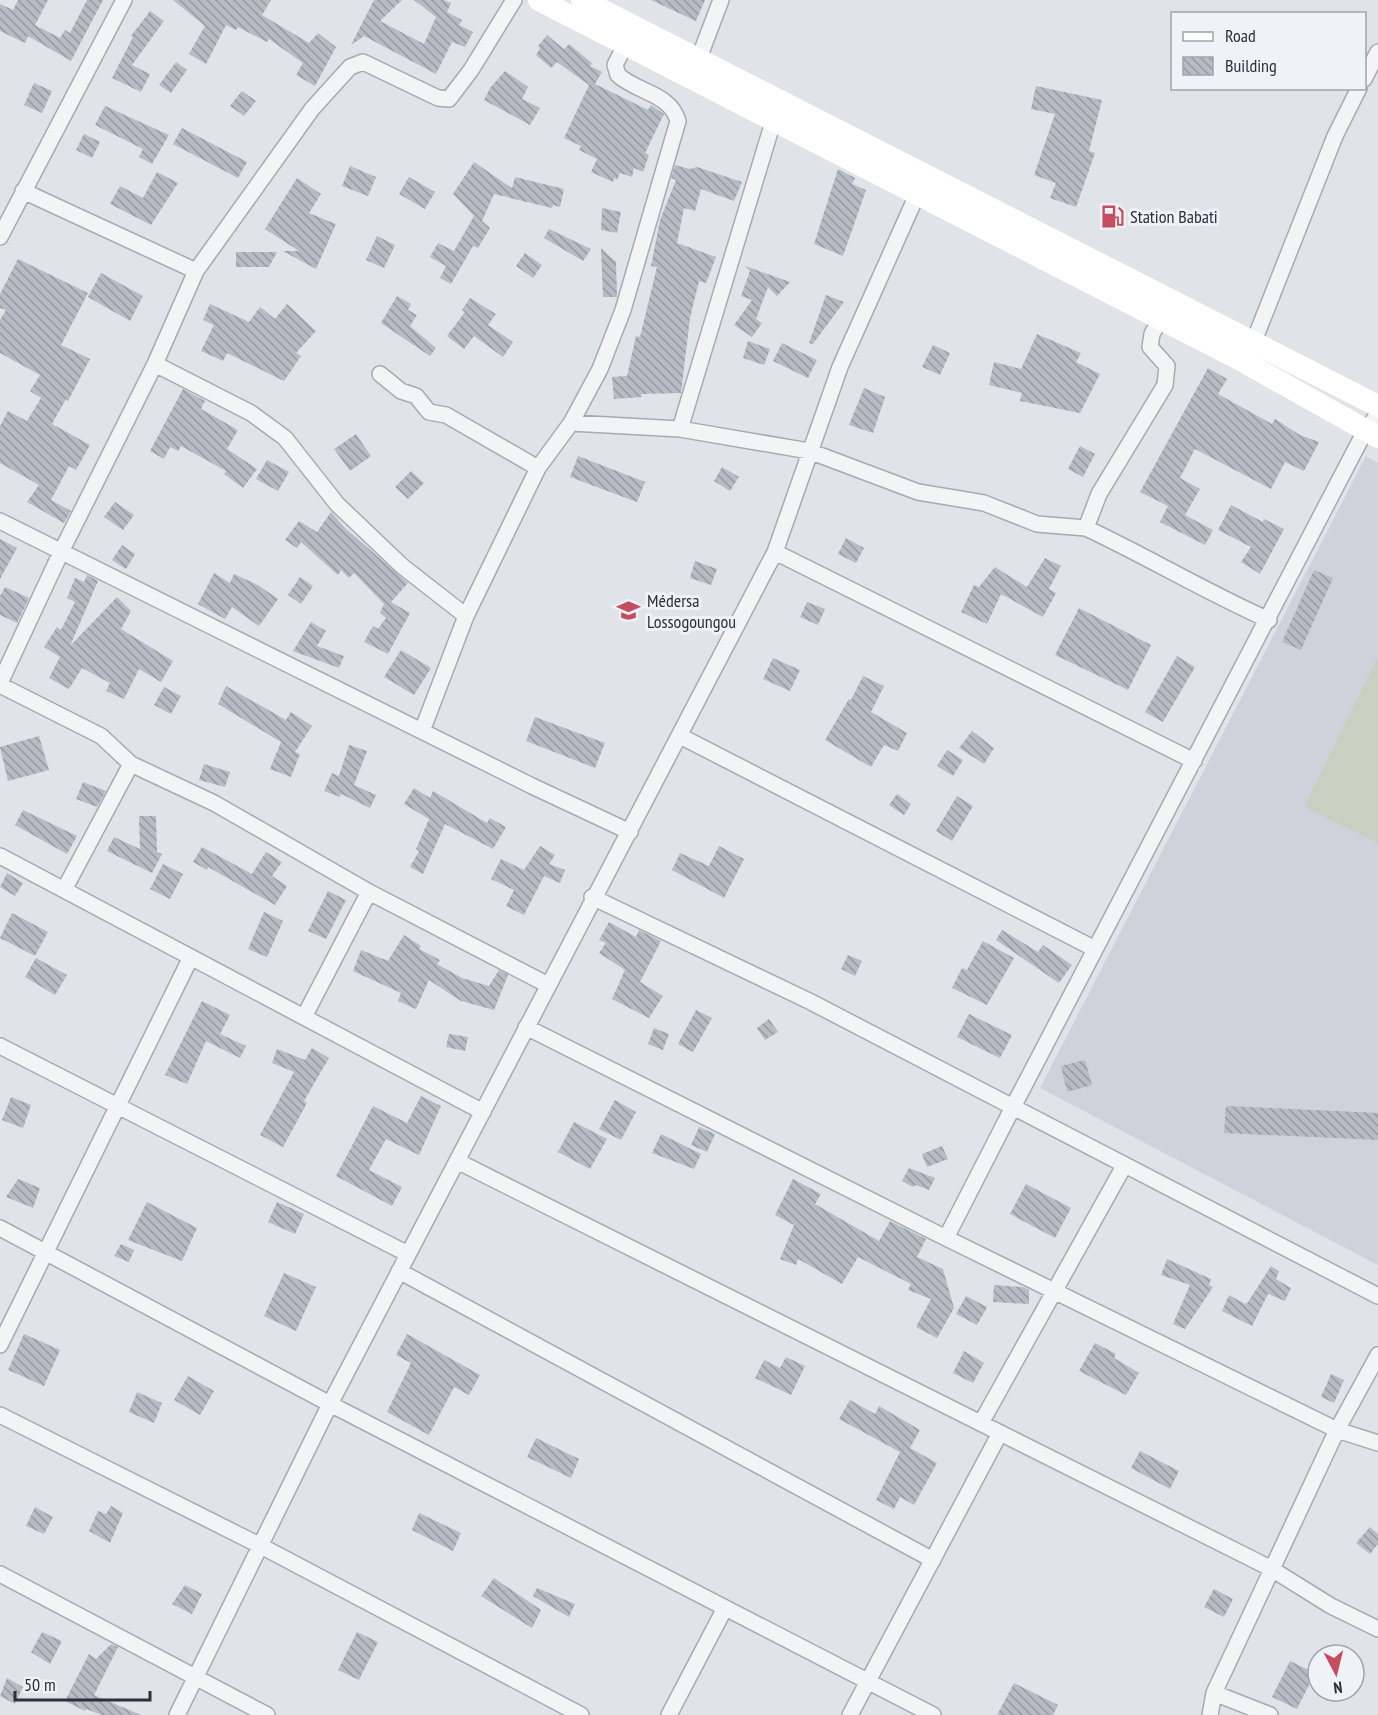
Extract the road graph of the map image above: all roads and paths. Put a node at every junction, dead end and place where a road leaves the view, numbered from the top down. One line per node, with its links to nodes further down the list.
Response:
1 (124, 0): 14 (street)
2 (514, 0): 17 (street)
3 (582, 0): 8 (main road)
4 (721, 0): 8 (street)
5 (555, 3): 6 (main road)
6 (625, 45): 12 (main road); 24 (street)
7 (1378, 52): 9 (street)
8 (699, 58): 11 (main road)
9 (1366, 77)
10 (1358, 90): 19 (street)
11 (789, 107): 12 (street); 13 (main road)
12 (773, 122): 15 (main road); 26 (street)
13 (929, 176): 15 (street); 19 (main road)
14 (24, 191): 16 (street); 17 (street)
15 (915, 194): 18 (main road); 27 (street)
16 (0, 237)
17 (196, 271): 21 (street)
18 (1160, 320): 20 (main road); 30 (street)
19 (1254, 341): 20 (street); 23 (main road)
20 (1239, 359): 25 (main road)
21 (155, 364): 31 (street); 33 (street)
22 (381, 374): 28 (street)
23 (1378, 406)
24 (571, 423): 26 (street); 28 (street)
25 (1374, 427): 34 (street)
26 (680, 429): 27 (street)
27 (808, 451): 30 (street); 32 (street)
28 (538, 468): 33 (street)
29 (0, 521): 31 (street)
30 (1086, 528): 34 (street)
31 (62, 550): 35 (street); 36 (street)
32 (775, 552): 37 (street); 38 (street)
33 (466, 616): 36 (street)
34 (1269, 620): 38 (street)
35 (0, 684): 39 (street)
36 (422, 731): 40 (street)
37 (680, 736): 40 (street); 45 (street)
38 (1194, 761): 45 (street)
39 (131, 764): 42 (street); 43 (street)
40 (630, 832): 44 (street)
41 (0, 856): 42 (street)
42 (64, 890): 46 (street)
43 (369, 892): 47 (street); 48 (street)
44 (592, 897): 47 (street); 52 (street)
45 (1095, 949): 52 (street)
46 (191, 957): 48 (street); 51 (street)
47 (548, 986): 49 (street)
48 (304, 1017): 53 (street)
49 (526, 1027): 53 (street); 57 (street)
50 (0, 1046): 51 (street)
51 (119, 1107): 58 (street); 59 (street)
52 (1013, 1107): 55 (street); 57 (street)
53 (483, 1112): 54 (street)
54 (457, 1161): 59 (street); 67 (street)
55 (1124, 1166): 61 (street); 62 (street)
56 (0, 1228): 58 (street)
57 (946, 1238): 61 (street)
58 (46, 1253): 63 (street); 65 (street)
59 (408, 1254): 60 (street)
60 (399, 1271): 65 (street); 72 (street)
61 (1054, 1291): 67 (street); 68 (street)
62 (1378, 1296)
63 (0, 1345)
64 (1378, 1355): 68 (street)
65 (330, 1404): 71 (street); 75 (street)
66 (0, 1415): 71 (street)
67 (981, 1423): 69 (street)
68 (1336, 1430): 70 (street); 73 (street)
69 (1000, 1433): 72 (street); 73 (street)
70 (1378, 1443)
71 (261, 1546): 77 (street); 82 (street)
72 (933, 1560): 78 (street)
73 (1270, 1568): 76 (street); 79 (street)
74 (0, 1574): 77 (street)
75 (726, 1608): 78 (street); 83 (street)
76 (1378, 1629)
77 (195, 1677): 80 (street); 81 (street)
78 (868, 1682): 84 (street); 85 (street)
79 (1214, 1693): 86 (street); 87 (street)
80 (177, 1715)
81 (267, 1715)
82 (581, 1715)
83 (669, 1715)
84 (850, 1715)
85 (933, 1715)
86 (1210, 1715)
87 (1270, 1715)

